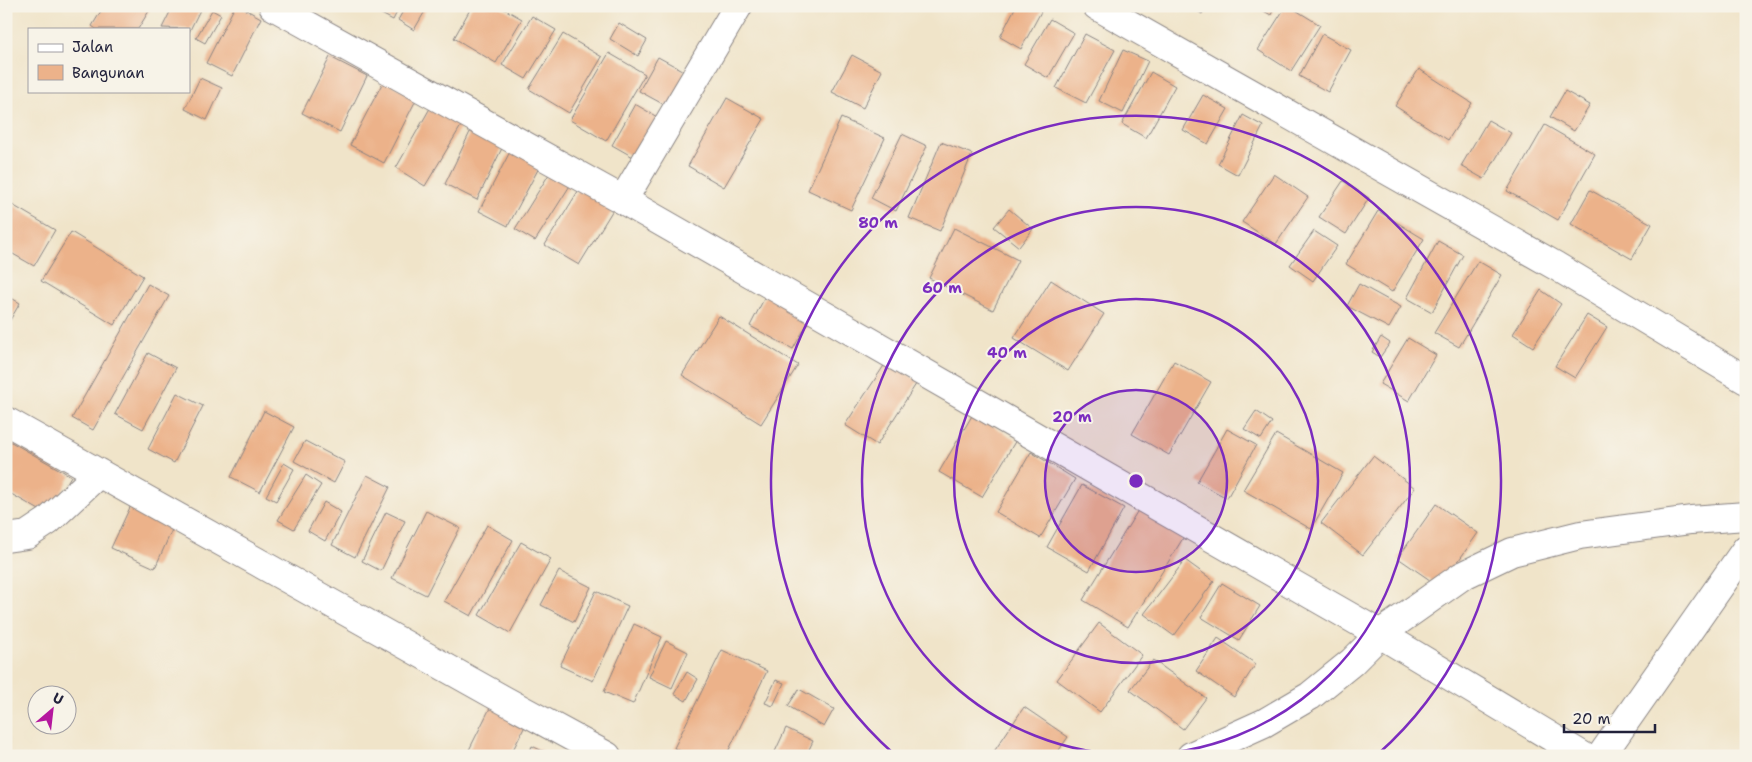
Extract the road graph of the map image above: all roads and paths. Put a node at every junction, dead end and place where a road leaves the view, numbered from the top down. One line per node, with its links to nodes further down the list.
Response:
1 (273, 6): 4 (street)
2 (738, 6): 4 (street)
3 (1097, 6): 5 (street)
4 (623, 200): 11 (street)
5 (1746, 380)
6 (6, 421): 7 (street)
7 (99, 473): 9 (street); 12 (street)
8 (1746, 516): 11 (street)
9 (6, 538)
10 (1746, 550): 15 (street)
11 (1380, 634): 13 (street); 14 (street)
12 (607, 756)
13 (1191, 756)
14 (1583, 756)
15 (1601, 756)

